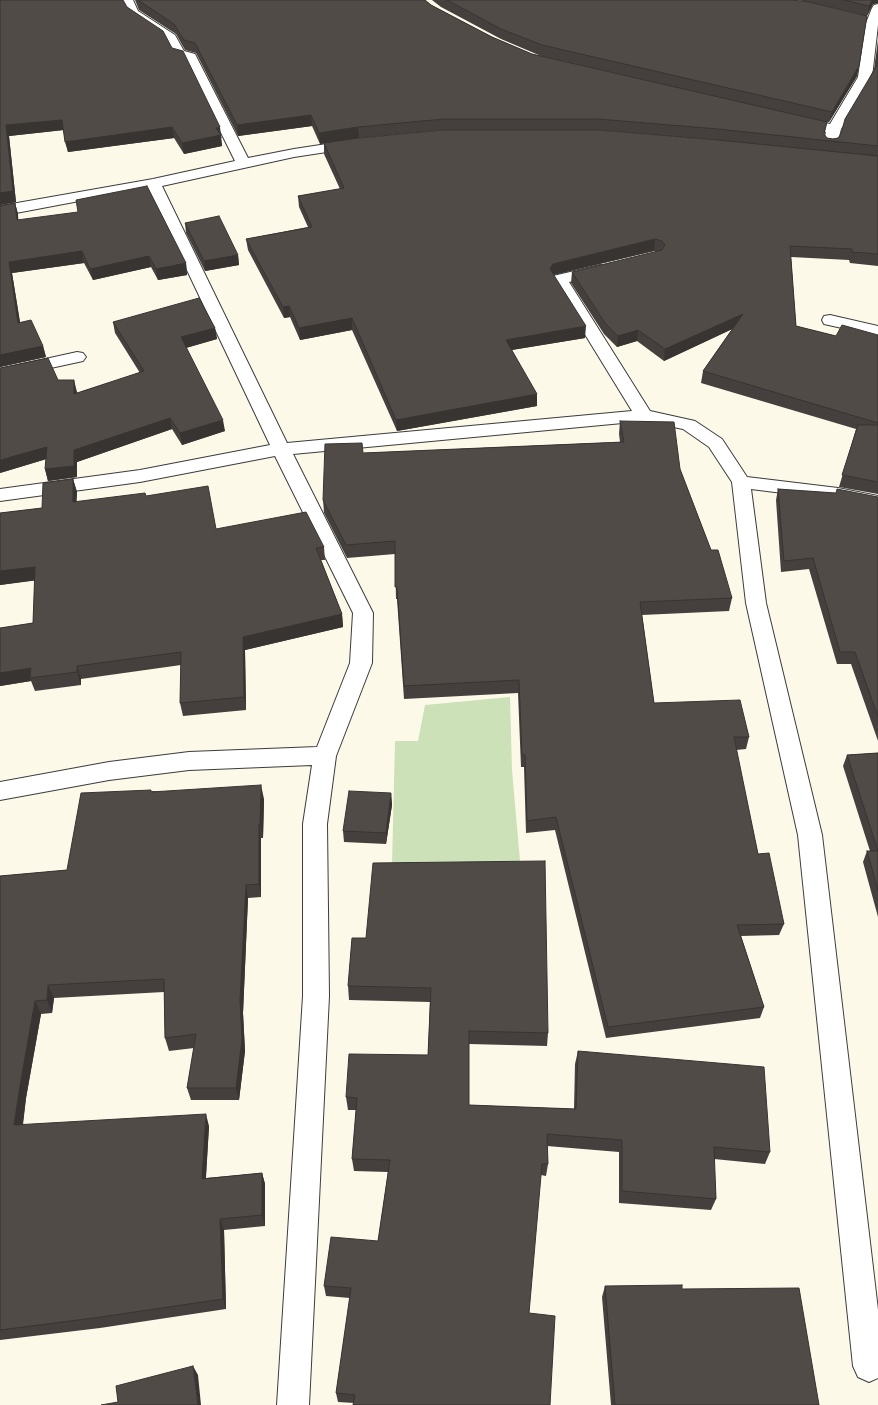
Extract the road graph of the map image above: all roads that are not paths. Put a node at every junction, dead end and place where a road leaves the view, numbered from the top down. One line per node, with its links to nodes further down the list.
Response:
1 (128, 0): 9 (street)
2 (878, 8): 4 (street)
3 (857, 20): 4 (street)
4 (875, 24): 6 (street)
5 (783, 118): 6 (street)
6 (834, 129): 8 (street)
7 (367, 143): 9 (street)
8 (831, 157)
9 (244, 164): 10 (street)
10 (153, 183): 11 (street); 18 (street)
11 (0, 211)
12 (618, 266): 17 (street)
13 (830, 320): 14 (street)
14 (878, 331)
15 (77, 357): 16 (street)
16 (0, 374)
17 (644, 415): 18 (street); 20 (street)
18 (280, 449): 21 (street); 23 (street)
19 (0, 478): 21 (street)
20 (741, 482): 22 (street); 25 (street)
21 (8, 494)
22 (878, 502)
23 (325, 756): 24 (street); 26 (street)
24 (0, 792)
25 (869, 1366)
26 (293, 1405)

